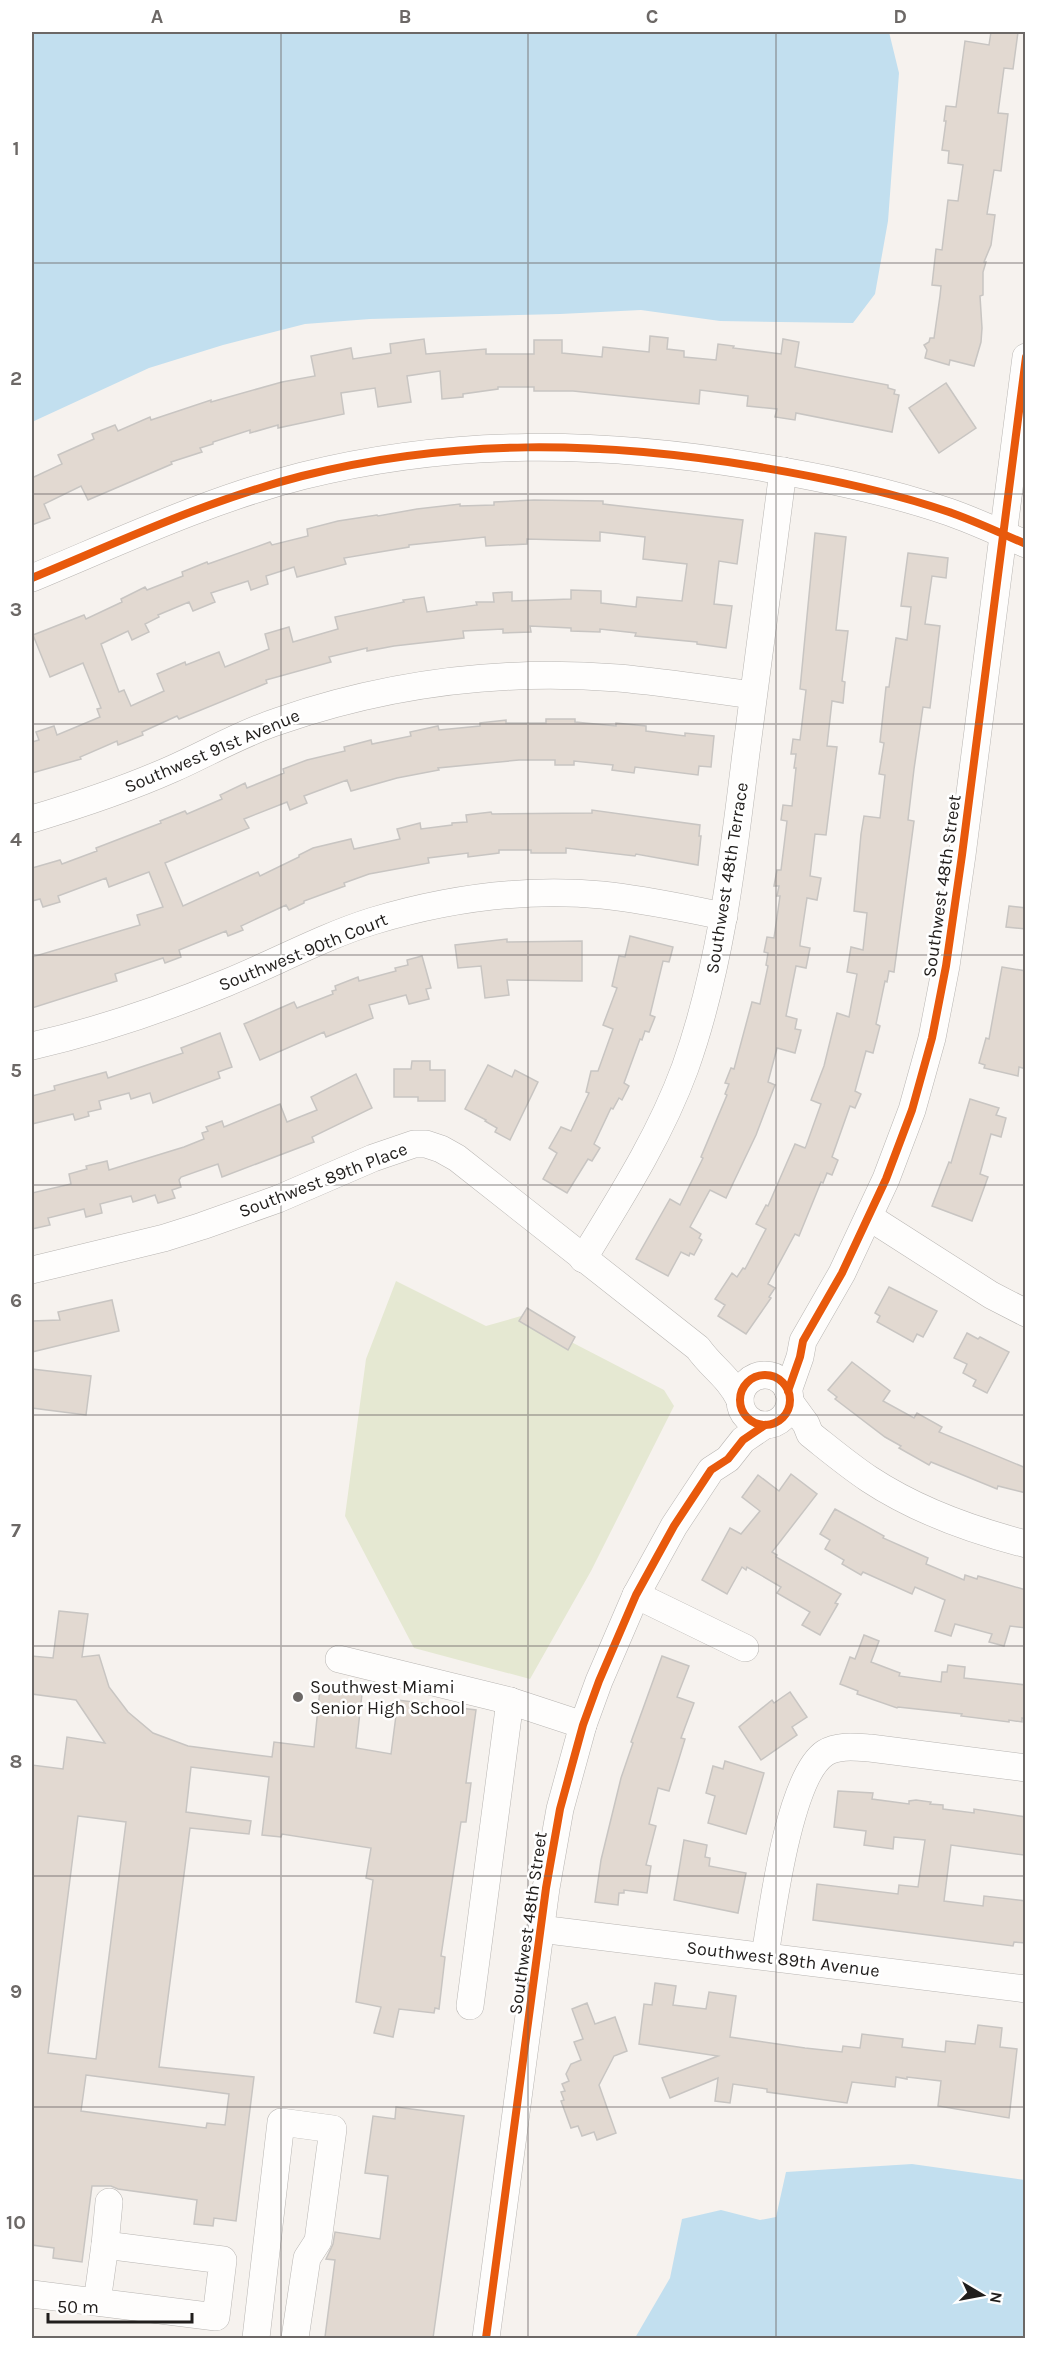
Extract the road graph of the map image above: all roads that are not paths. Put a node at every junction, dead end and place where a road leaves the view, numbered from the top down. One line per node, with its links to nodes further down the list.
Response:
1 (1026, 357): 3 (street, Southwest 48th Street)
2 (783, 471): 3 (street); 4 (street); 5 (street, Southwest 48th Terrace)
3 (1014, 539): 9 (street, Southwest 48th Street)
4 (32, 578)
5 (753, 695): 6 (street, Southwest 91st Avenue); 7 (street, Southwest 48th Terrace)
6 (32, 819)
7 (724, 916): 8 (street, Southwest 90th Court); 10 (street, Southwest 48th Terrace)
8 (32, 1047)
9 (869, 1217): 12 (street); 13 (street, Southwest 48th Street)
10 (583, 1259): 11 (street, Southwest 89th Place); 14 (street, Southwest 89th Place)
11 (32, 1270)
12 (1026, 1313)
13 (803, 1341): 15 (street, Southwest 48th Street); 17 (street, Southwest 48th Street)
14 (698, 1348): 15 (street, Southwest 89th Place); 16 (street, Southwest 89th Place)
15 (763, 1375): 16 (street, Southwest 48th Street); 17 (street)
16 (741, 1404): 17 (street); 18 (street, Southwest 48th Street)
17 (779, 1410): 18 (street, Southwest 48th Street); 19 (street)
18 (711, 1470): 20 (street, Southwest 48th Street)
19 (1026, 1544)
20 (636, 1595): 21 (street); 24 (street, Southwest 48th Street)
21 (745, 1648)
22 (339, 1659): 23 (street)
23 (510, 1701): 24 (street); 29 (street)
24 (583, 1725): 26 (street, Southwest 48th Street)
25 (1026, 1768): 27 (street)
26 (540, 1929): 27 (street, Southwest 89th Avenue); 36 (street, Southwest 48th Street)
27 (765, 1956): 28 (street, Southwest 89th Avenue)
28 (1026, 1989)
29 (471, 2006)
30 (109, 2202): 31 (street)
31 (105, 2245): 33 (street); 33 (street)
32 (32, 2294): 33 (street)
33 (97, 2302)
34 (256, 2338): 35 (street)
35 (295, 2338)
36 (486, 2338)

